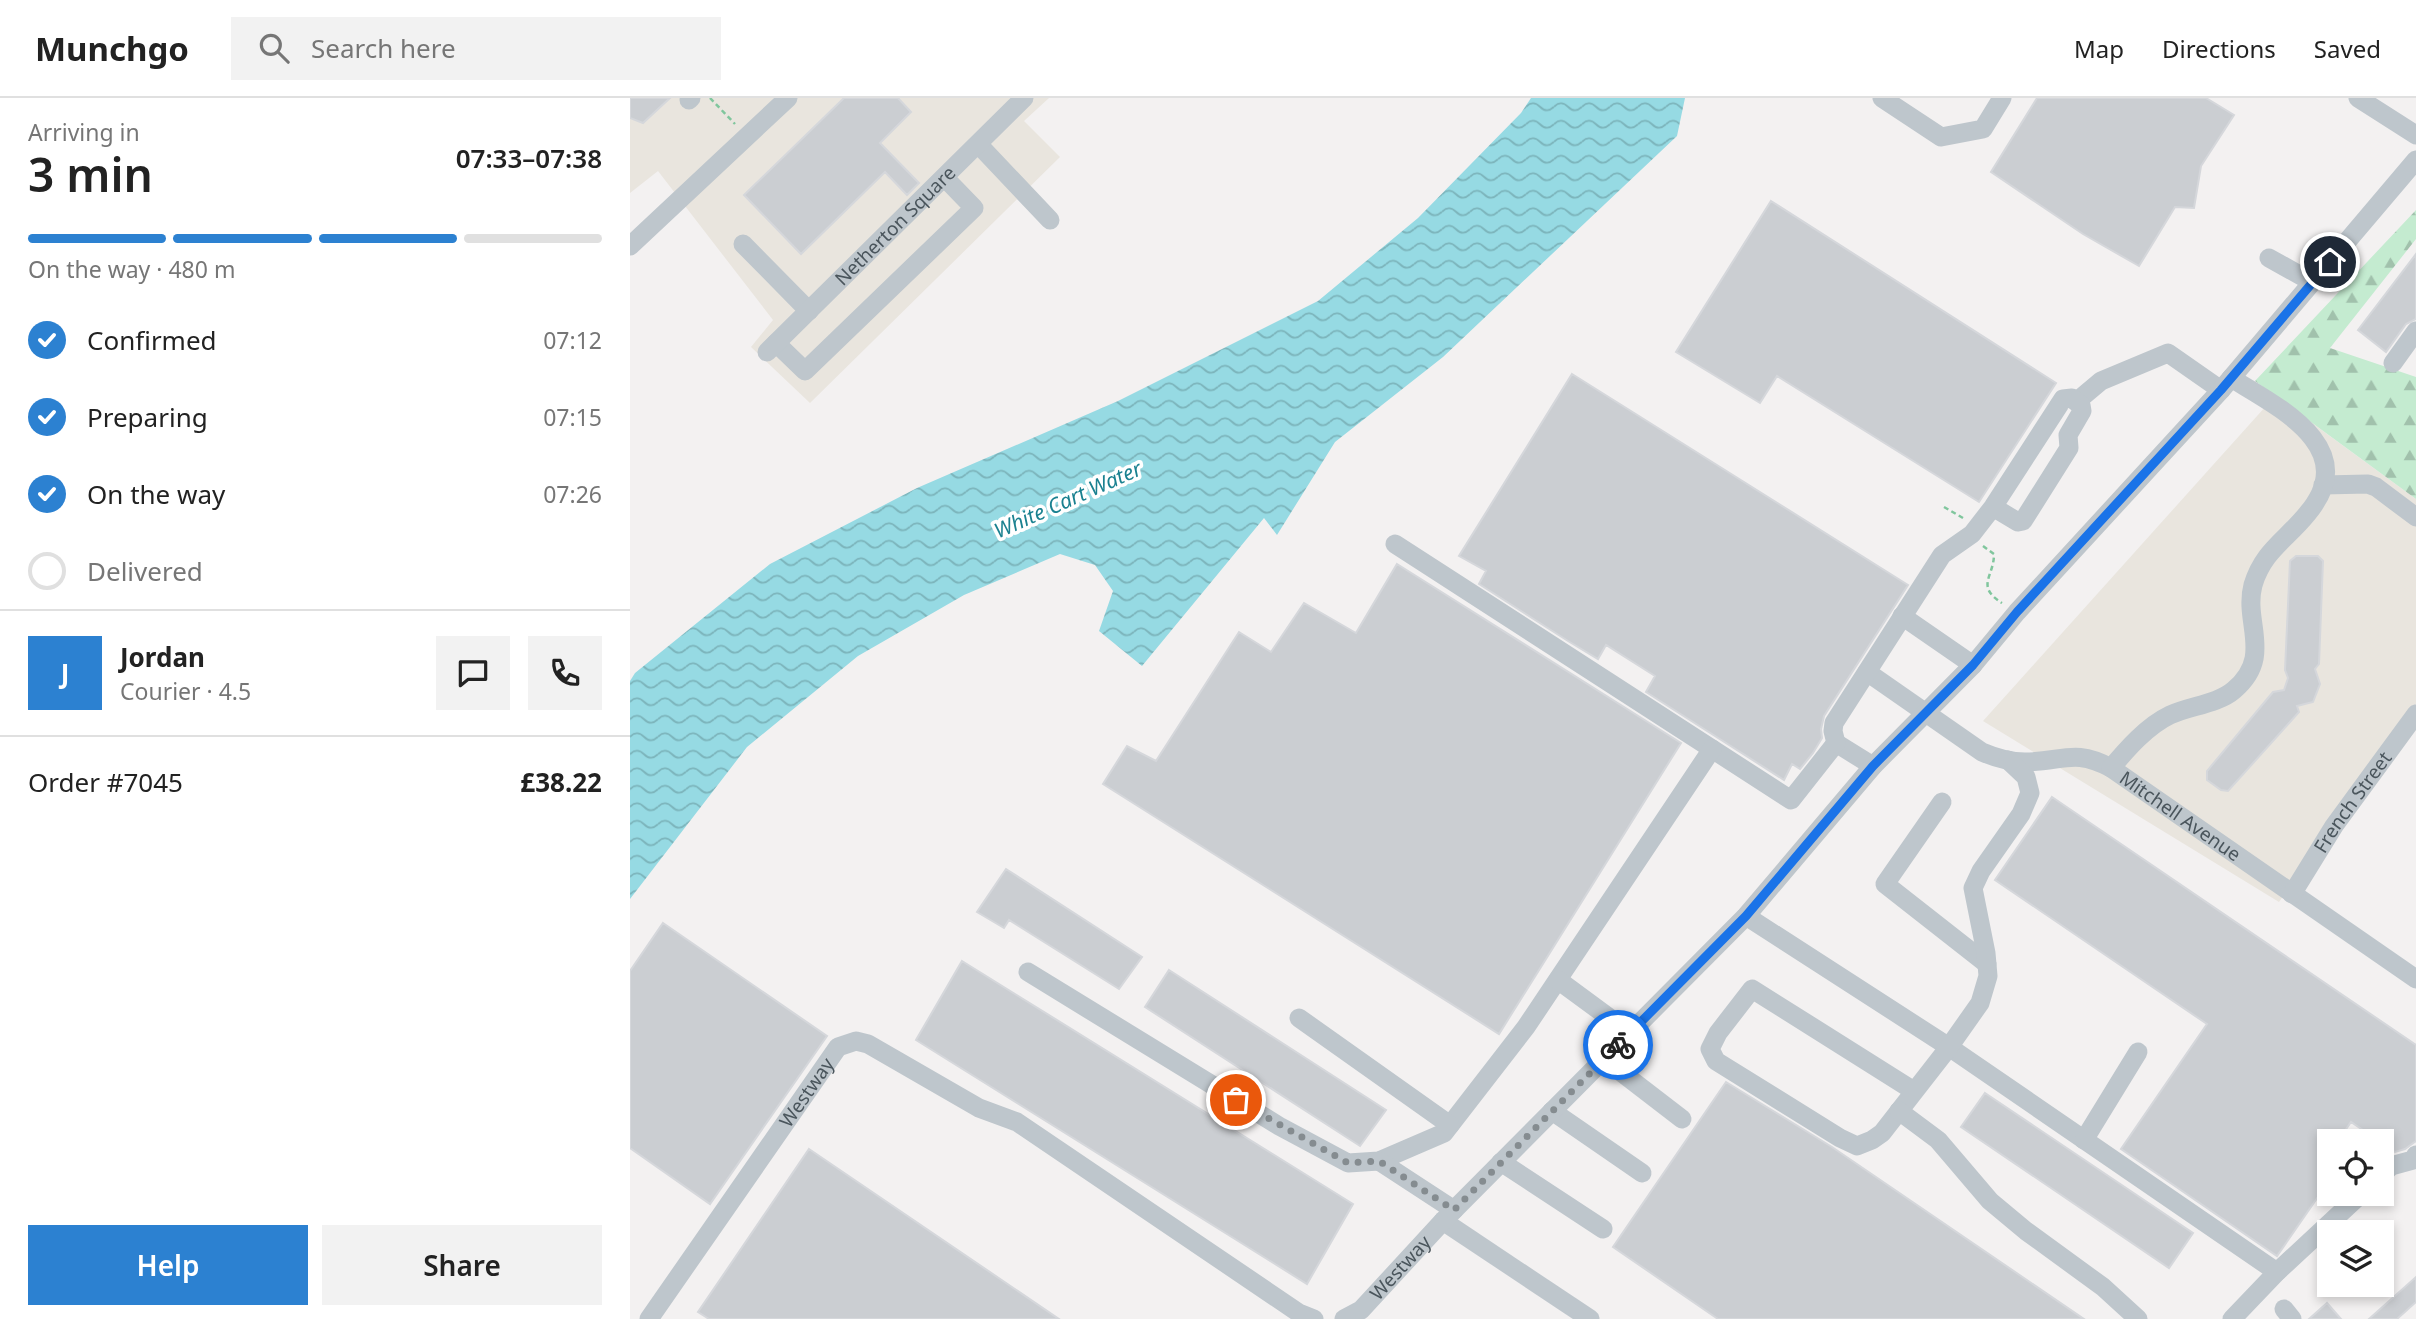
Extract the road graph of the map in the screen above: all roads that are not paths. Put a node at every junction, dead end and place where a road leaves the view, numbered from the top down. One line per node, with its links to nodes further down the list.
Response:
1 (788, 98): 13 (street)
2 (1024, 98): 8 (street, Netherton Square)
3 (1882, 98): 4 (street)
4 (2002, 98)
5 (2358, 98): 6 (street)
6 (2382, 104): 7 (street)
7 (2416, 135)
8 (979, 145): 10 (street, Netherton Square); 11 (street)
9 (2416, 160): 15 (street, Westway)
10 (945, 178): 16 (street, Netherton Square); 16 (street, Netherton Square)
11 (1050, 220)
12 (743, 244): 16 (street)
13 (630, 246)
14 (2269, 258): 15 (street)
15 (2312, 282): 19 (street, Westway)
16 (809, 311)
17 (2416, 331): 18 (street)
18 (2393, 363)
19 (2226, 384): 20 (street); 21 (street); 26 (street, Westway)
20 (2076, 402): 22 (street); 22 (street)
21 (2323, 485): 23 (street); 34 (street)
22 (1993, 507): 25 (street)
23 (2416, 517)
24 (1395, 544): 31 (street)
25 (1902, 617): 26 (street); 27 (street)
26 (1973, 665): 28 (street, Westway)
27 (1867, 671): 28 (street, Mitchell Avenue); 30 (street)
28 (1926, 712): 32 (street, Mitchell Avenue); 33 (street, Westway)
29 (2416, 714): 36 (street, French Street)
30 (1836, 743): 31 (street); 33 (street)
31 (1712, 749): 41 (street)
32 (2008, 760): 34 (street, Mitchell Avenue); 38 (street)
33 (1873, 766): 37 (street, Westway)
34 (2110, 768): 36 (street, Mitchell Avenue)
35 (1942, 802): 38 (street)
36 (2292, 894): 40 (street, Mitchell Avenue)
37 (1746, 916): 43 (street, Westway); 44 (street)
38 (1987, 964): 44 (street)
39 (1028, 972): 54 (street)
40 (2416, 979)
41 (1558, 981): 43 (street); 51 (street)
42 (1299, 1018): 51 (street)
43 (1630, 1033): 46 (street, Westway)
44 (1949, 1047): 47 (street); 52 (street)
45 (2138, 1052): 52 (street)
46 (1604, 1059): 48 (street, Westway); 50 (street)
47 (1914, 1091): 49 (street); 49 (street)
48 (1552, 1111): 55 (street, Westway); 57 (street)
49 (1899, 1111): 66 (street)
50 (1682, 1119)
51 (1450, 1125): 54 (street)
52 (2084, 1140): 61 (street)
53 (2416, 1155): 56 (street)
54 (1379, 1161): 59 (street)
55 (1501, 1162): 59 (street, Westway); 60 (street)
56 (2394, 1165)
57 (1642, 1173)
58 (2348, 1206): 61 (street)
59 (1448, 1215): 64 (street, Westway); 65 (street)
60 (1603, 1229)
61 (2277, 1272): 67 (street)
62 (649, 1319): 63 (street, Westway)
63 (1314, 1319)
64 (1344, 1319)
65 (1590, 1319)
66 (2138, 1319)
67 (2232, 1319)

